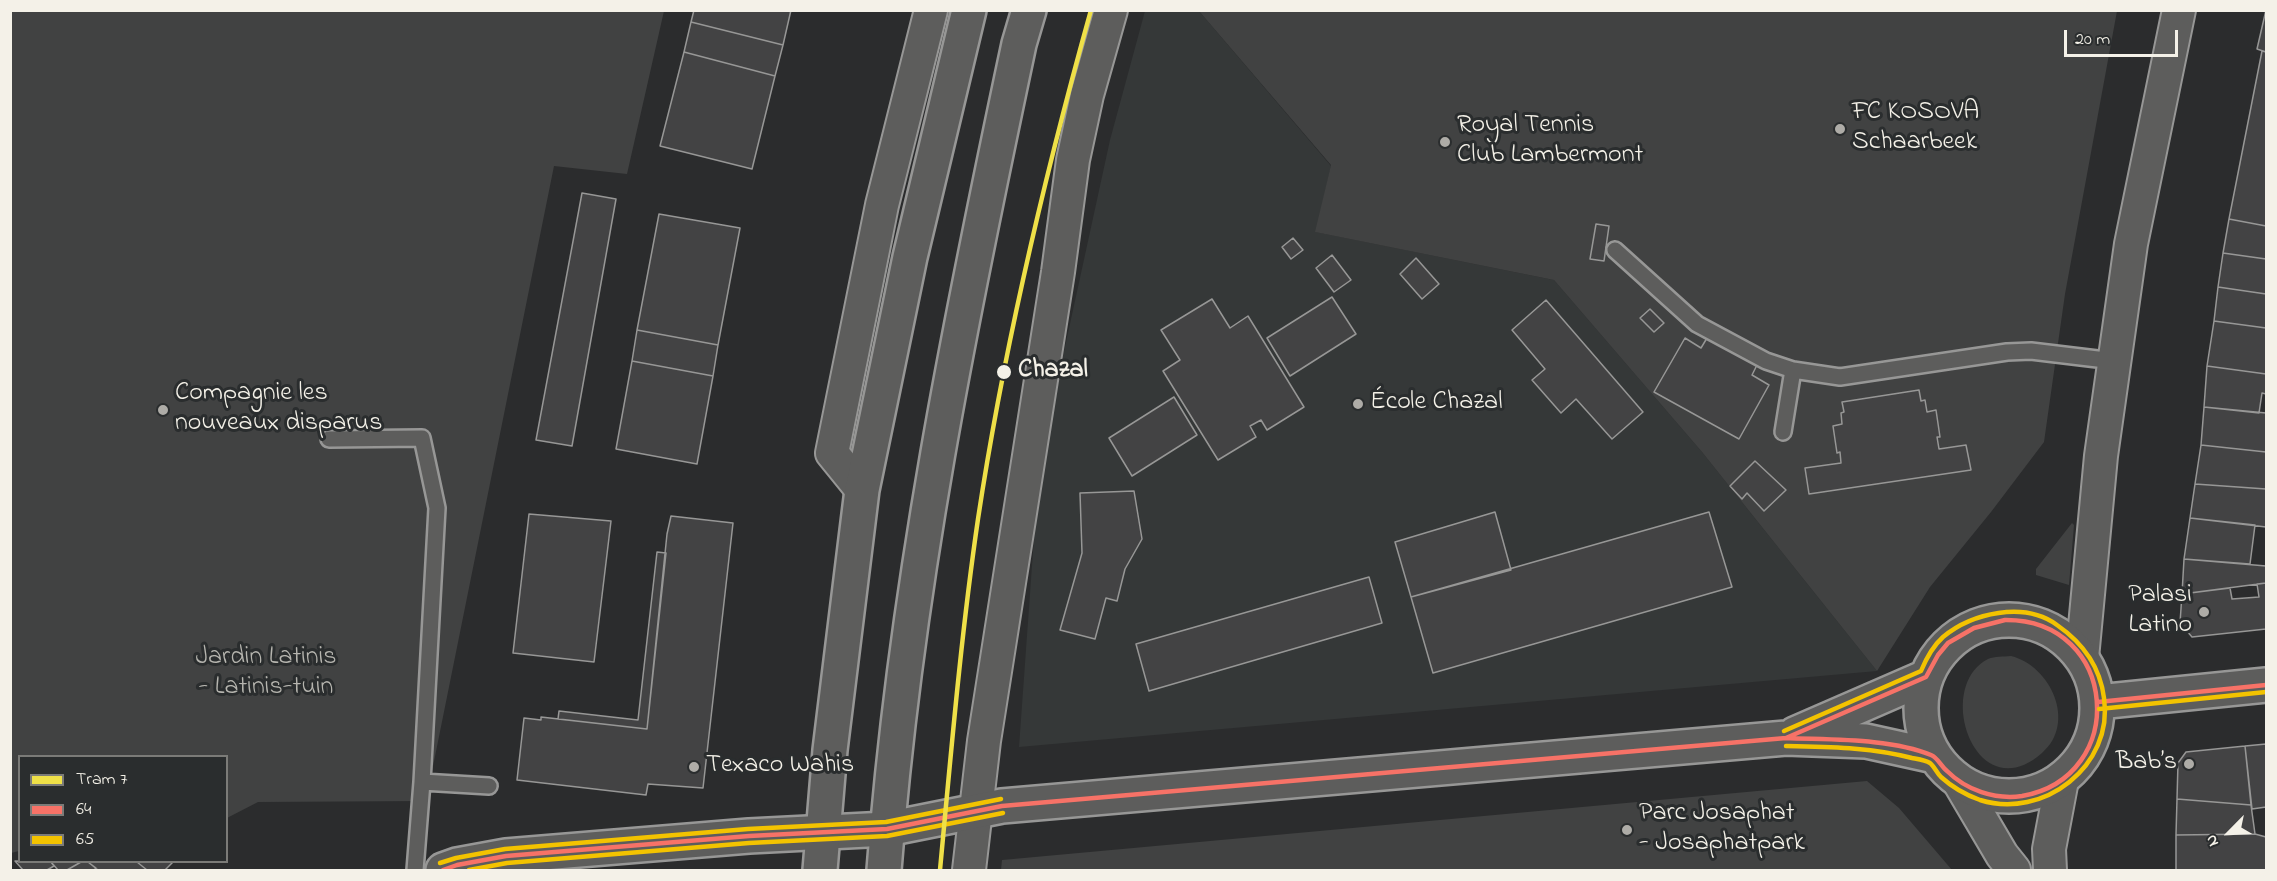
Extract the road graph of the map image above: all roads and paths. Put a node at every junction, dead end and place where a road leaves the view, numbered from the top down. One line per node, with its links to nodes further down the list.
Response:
1 (931, 10): 11 (street)
2 (969, 10): 11 (street)
3 (1029, 10): 23 (street)
4 (1111, 10): 22 (street)
5 (2179, 10): 7 (street)
6 (1615, 250): 8 (lane)
7 (2114, 361): 8 (lane); 12 (street)
8 (1793, 370): 9 (lane)
9 (1783, 432)
10 (329, 439): 19 (lane)
11 (862, 490): 24 (street)
12 (2082, 658): 13 (street); 15 (street)
13 (1926, 677): 16 (street); 17 (street)
14 (2266, 685): 15 (street)
15 (2097, 702): 18 (street)
16 (1786, 738): 17 (street); 22 (street)
17 (1934, 756): 20 (street)
18 (2062, 780): 20 (street); 31 (street)
19 (422, 782): 21 (lane); 25 (lane)
20 (1959, 782): 30 (street)
21 (489, 786)
22 (976, 812): 23 (street); 29 (street)
23 (887, 829): 24 (street); 28 (street)
24 (824, 831): 26 (street); 27 (street)
25 (415, 870)
26 (443, 870)
27 (820, 870)
28 (884, 870)
29 (969, 870)
30 (2013, 870)
31 (2050, 870)

